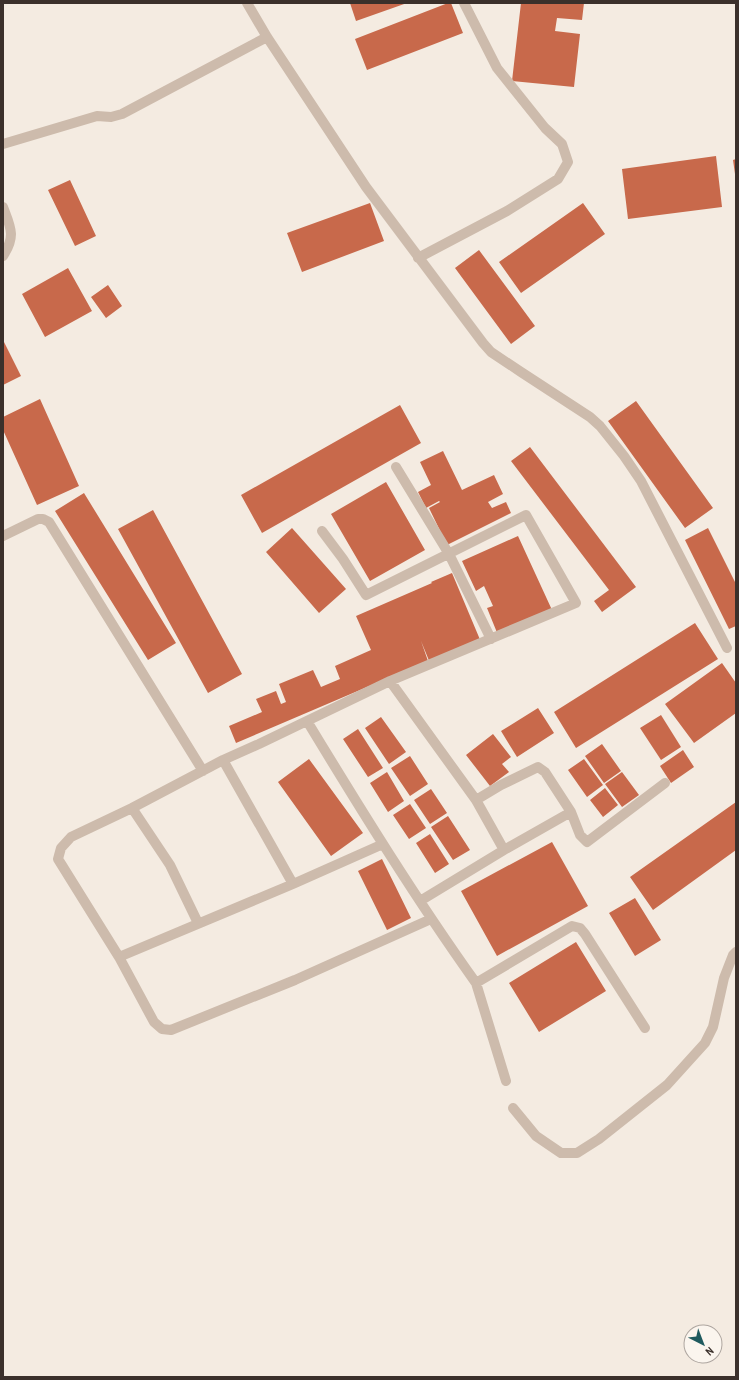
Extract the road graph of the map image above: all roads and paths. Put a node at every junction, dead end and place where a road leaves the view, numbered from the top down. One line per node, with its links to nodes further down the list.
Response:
1 (247, 3): 3 (street)
2 (464, 3): 7 (street)
3 (267, 37): 4 (street); 7 (street)
4 (3, 144)
5 (3, 207): 6 (street)
6 (3, 256)
7 (418, 258): 13 (street)
8 (396, 467): 11 (street)
9 (322, 531): 11 (street)
10 (3, 536): 17 (street)
11 (449, 554): 12 (street); 12 (street)
12 (491, 639): 14 (street)
13 (727, 648)
14 (390, 681): 15 (street); 19 (street)
15 (307, 721): 16 (street); 22 (street)
16 (223, 760): 17 (street); 24 (street)
17 (203, 771): 20 (street)
18 (665, 783): 21 (street)
19 (476, 800): 21 (street); 23 (street)
20 (132, 808): 27 (street); 29 (street)
21 (571, 812): 23 (street)
22 (383, 844): 24 (street); 25 (street)
23 (504, 850): 25 (street)
24 (293, 884): 27 (street)
25 (420, 901): 26 (street)
26 (431, 919): 29 (street); 30 (street)
27 (198, 923): 29 (street)
28 (736, 952): 33 (street)
29 (119, 957)
30 (476, 983): 31 (street); 32 (street)
31 (644, 1028)
32 (506, 1081)
33 (513, 1108)

